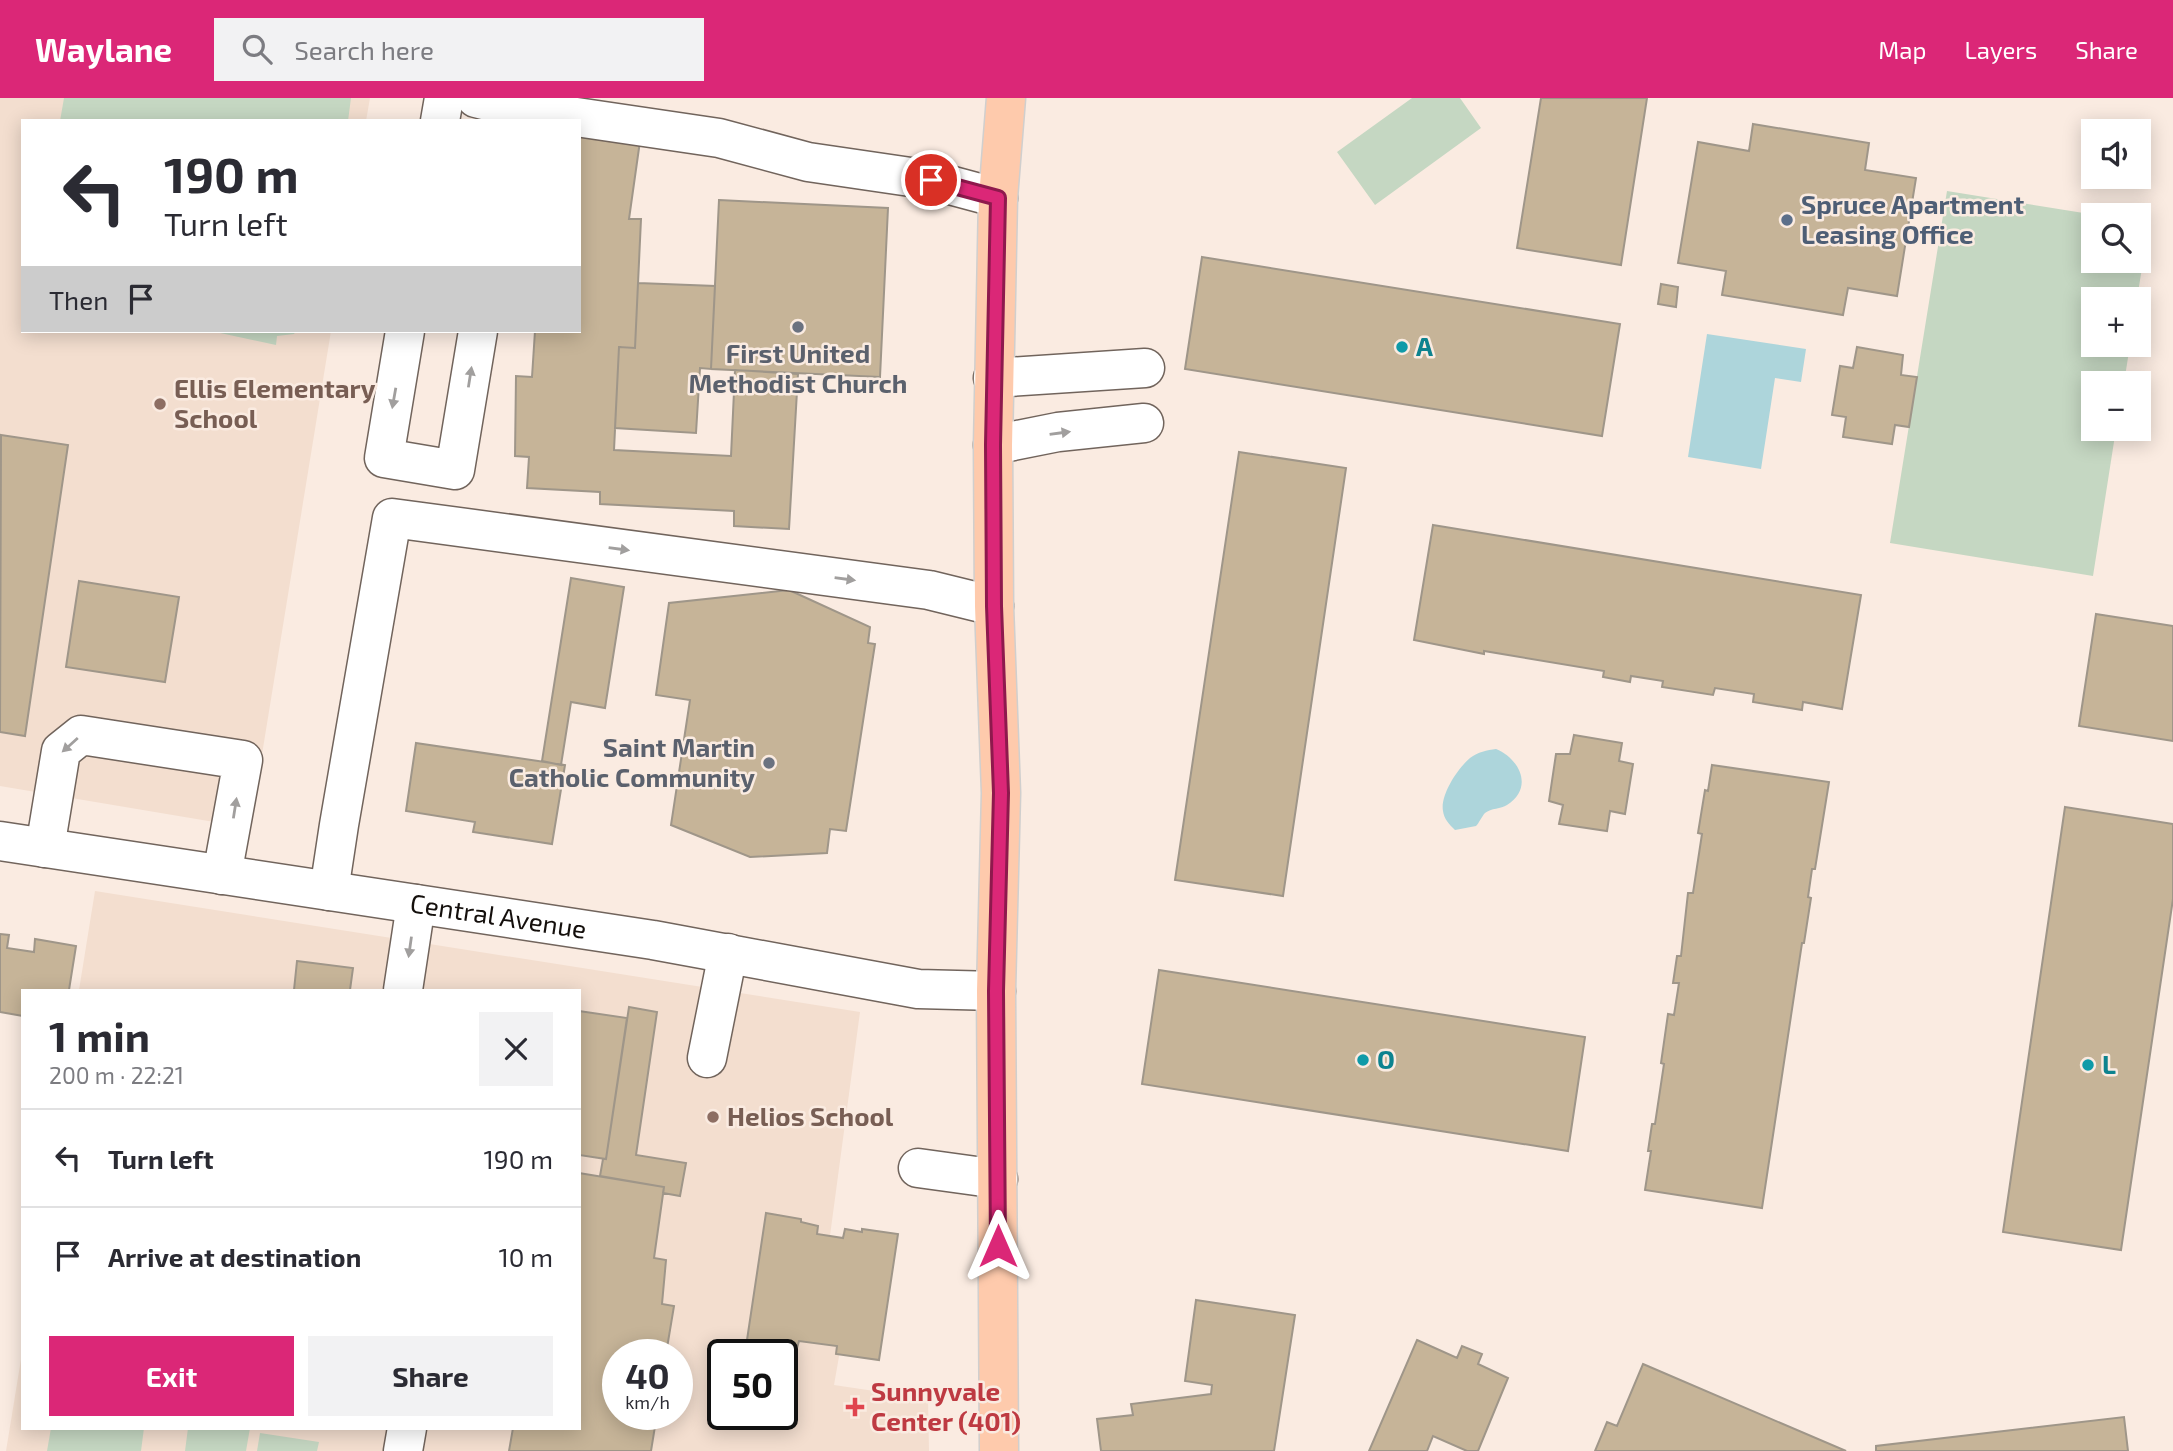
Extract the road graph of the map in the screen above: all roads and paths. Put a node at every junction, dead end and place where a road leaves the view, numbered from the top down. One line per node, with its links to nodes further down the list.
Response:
1 (444, 98): 5 (street)
2 (476, 98): 4 (street)
3 (1006, 98): 6 (main road)
4 (515, 109): 6 (street)
5 (440, 119)
6 (998, 198): 10 (main road)
7 (405, 333): 8 (street, one-way to 8)
8 (478, 333)
9 (1145, 368): 10 (street)
10 (993, 378): 12 (main road)
11 (1144, 423): 12 (street, one-way to 11)
12 (993, 445): 13 (main road)
13 (994, 606): 17 (street, one-way to 13); 21 (main road)
14 (0, 841): 15 (street, Central Avenue)
15 (45, 848): 16 (street, Central Avenue); 16 (street, one-way to 15)
16 (222, 875): 17 (street, Central Avenue)
17 (329, 891): 18 (street, Central Avenue)
18 (416, 904): 19 (street, Central Avenue); 20 (street, one-way to 20)
19 (729, 953): 21 (street, Central Avenue); 22 (street)
20 (403, 989)
21 (996, 991): 24 (main road)
22 (707, 1058)
23 (918, 1168): 24 (street)
24 (998, 1179): 27 (main road)
25 (407, 1430): 26 (street)
26 (403, 1451)
27 (999, 1451)

